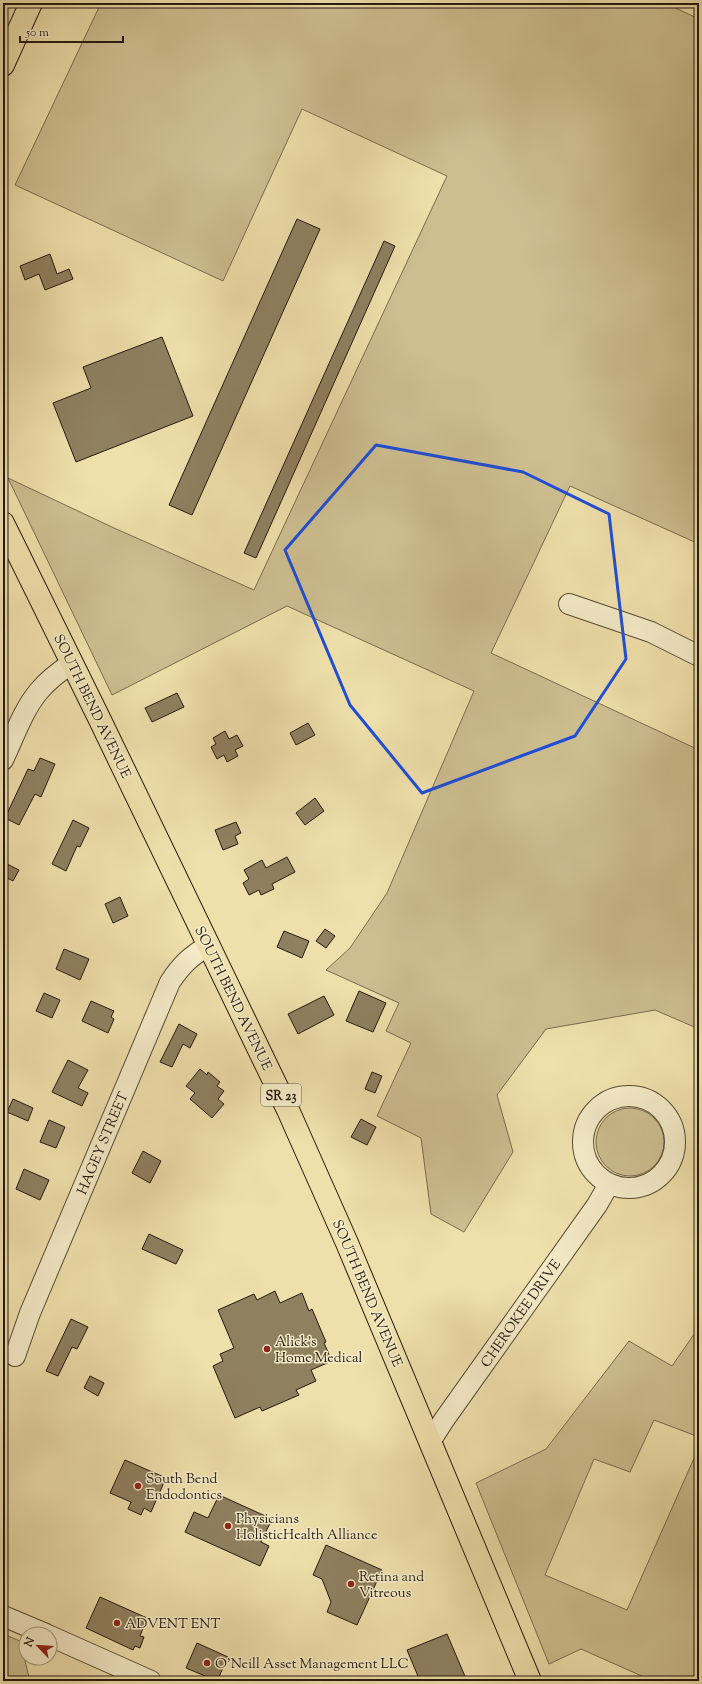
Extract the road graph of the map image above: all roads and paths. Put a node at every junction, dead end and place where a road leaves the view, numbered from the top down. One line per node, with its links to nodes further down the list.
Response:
1 (31, 3): 2 (main road)
2 (3, 66)
3 (3, 523): 6 (main road, SOUTH BEND AVENUE / SR 23)
4 (569, 604): 5 (street)
5 (699, 656)
6 (72, 663): 7 (street); 8 (main road, SOUTH BEND AVENUE / SR 23)
7 (3, 760)
8 (209, 945): 10 (street, HAGEY STREET); 11 (main road, SOUTH BEND AVENUE / SR 23)
9 (609, 1184): 9 (street); 11 (street, CHEROKEE DRIVE)
10 (15, 1356)
11 (430, 1442): 16 (main road, SOUTH BEND AVENUE / SR 23)
12 (3, 1616): 13 (street)
13 (27, 1626)
14 (58, 1640): 15 (street)
15 (151, 1681)
16 (530, 1681)

